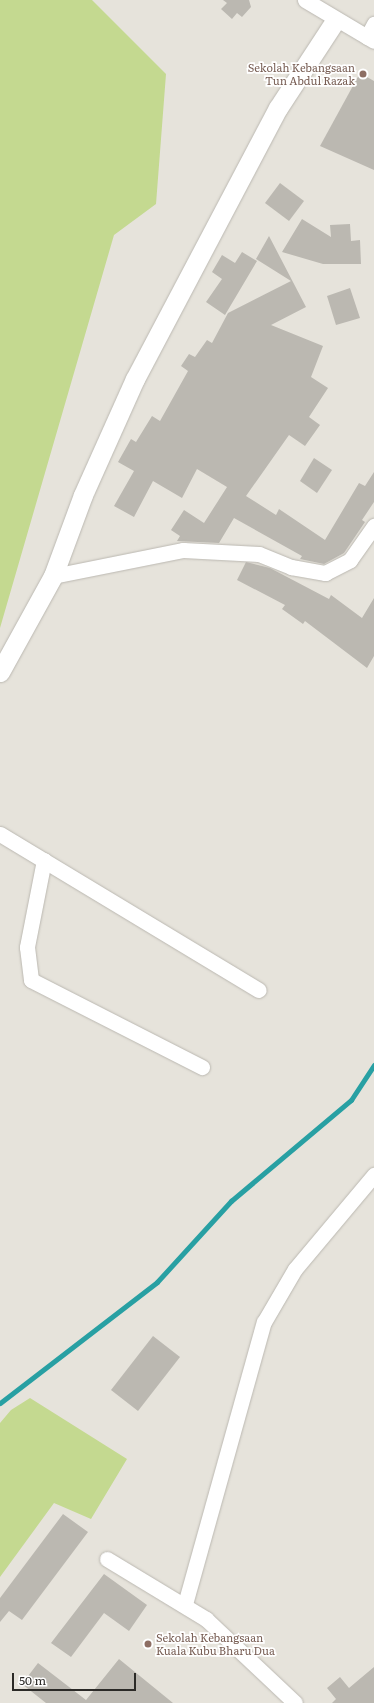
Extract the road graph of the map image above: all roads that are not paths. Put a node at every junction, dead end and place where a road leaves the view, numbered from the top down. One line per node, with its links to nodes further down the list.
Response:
1 (305, 0): 2 (street)
2 (335, 21): 3 (street); 5 (street)
3 (372, 34)
4 (374, 526): 5 (street)
5 (53, 576): 6 (street)
6 (0, 672)
7 (0, 834): 8 (street)
8 (44, 860): 9 (street); 10 (street)
9 (259, 990)
10 (202, 1067)
11 (374, 1175): 13 (street)
12 (107, 1559): 13 (street)
13 (185, 1604): 14 (street)
14 (279, 1688): 15 (street); 16 (street)
15 (282, 1703)
16 (296, 1703)

